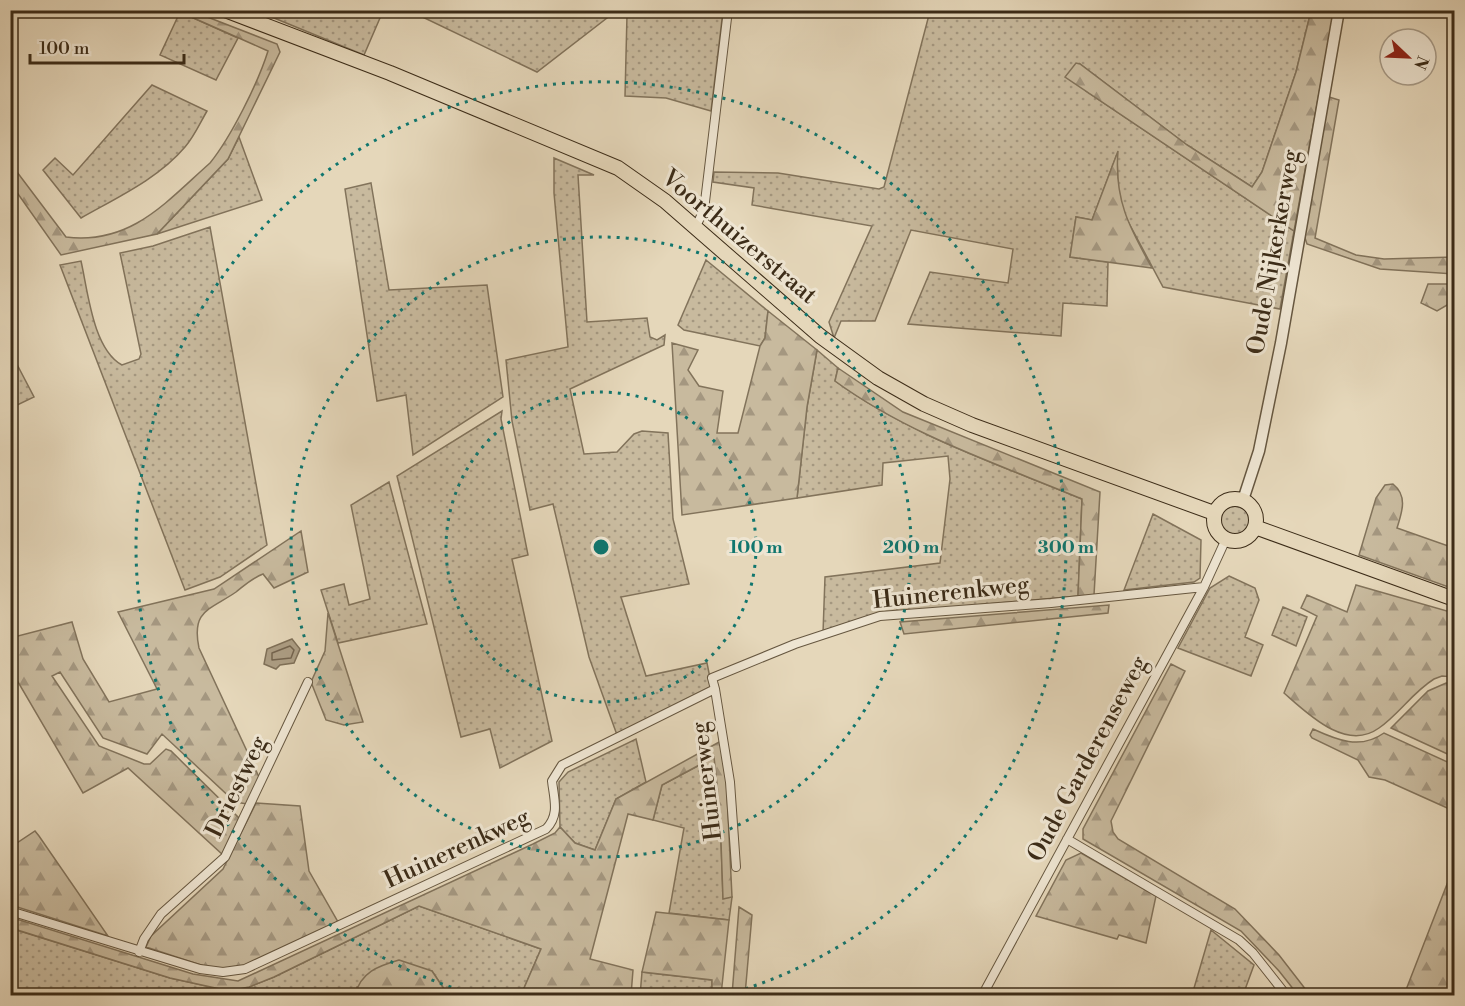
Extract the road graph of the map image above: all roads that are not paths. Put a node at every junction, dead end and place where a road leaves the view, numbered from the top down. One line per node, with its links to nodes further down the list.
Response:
1 (225, 10): 4 (main road, Voorthuizerstraat)
2 (728, 10): 4 (street)
3 (1339, 10): 5 (street, Oude Nijkerkerweg)
4 (699, 233): 6 (main road, Voorthuizerstraat)
5 (1243, 500): 6 (main road); 7 (main road)
6 (1214, 513): 8 (main road)
7 (1255, 527): 8 (main road); 10 (main road)
8 (1226, 539): 9 (street, Oude Garderenseweg)
9 (1204, 587): 12 (street, Huinerenkweg); 13 (street, Oude Garderenseweg)
10 (1455, 599)
11 (308, 682): 16 (street, Driestweg)
12 (715, 689): 14 (street, Huinerweg); 16 (street, Huinerenkweg)
13 (1067, 839): 17 (street, Oude Garderenseweg); 18 (street)
14 (736, 867)
15 (10, 911): 16 (street, Huinerenkweg)
16 (139, 952)
17 (982, 996)
18 (1287, 996)

